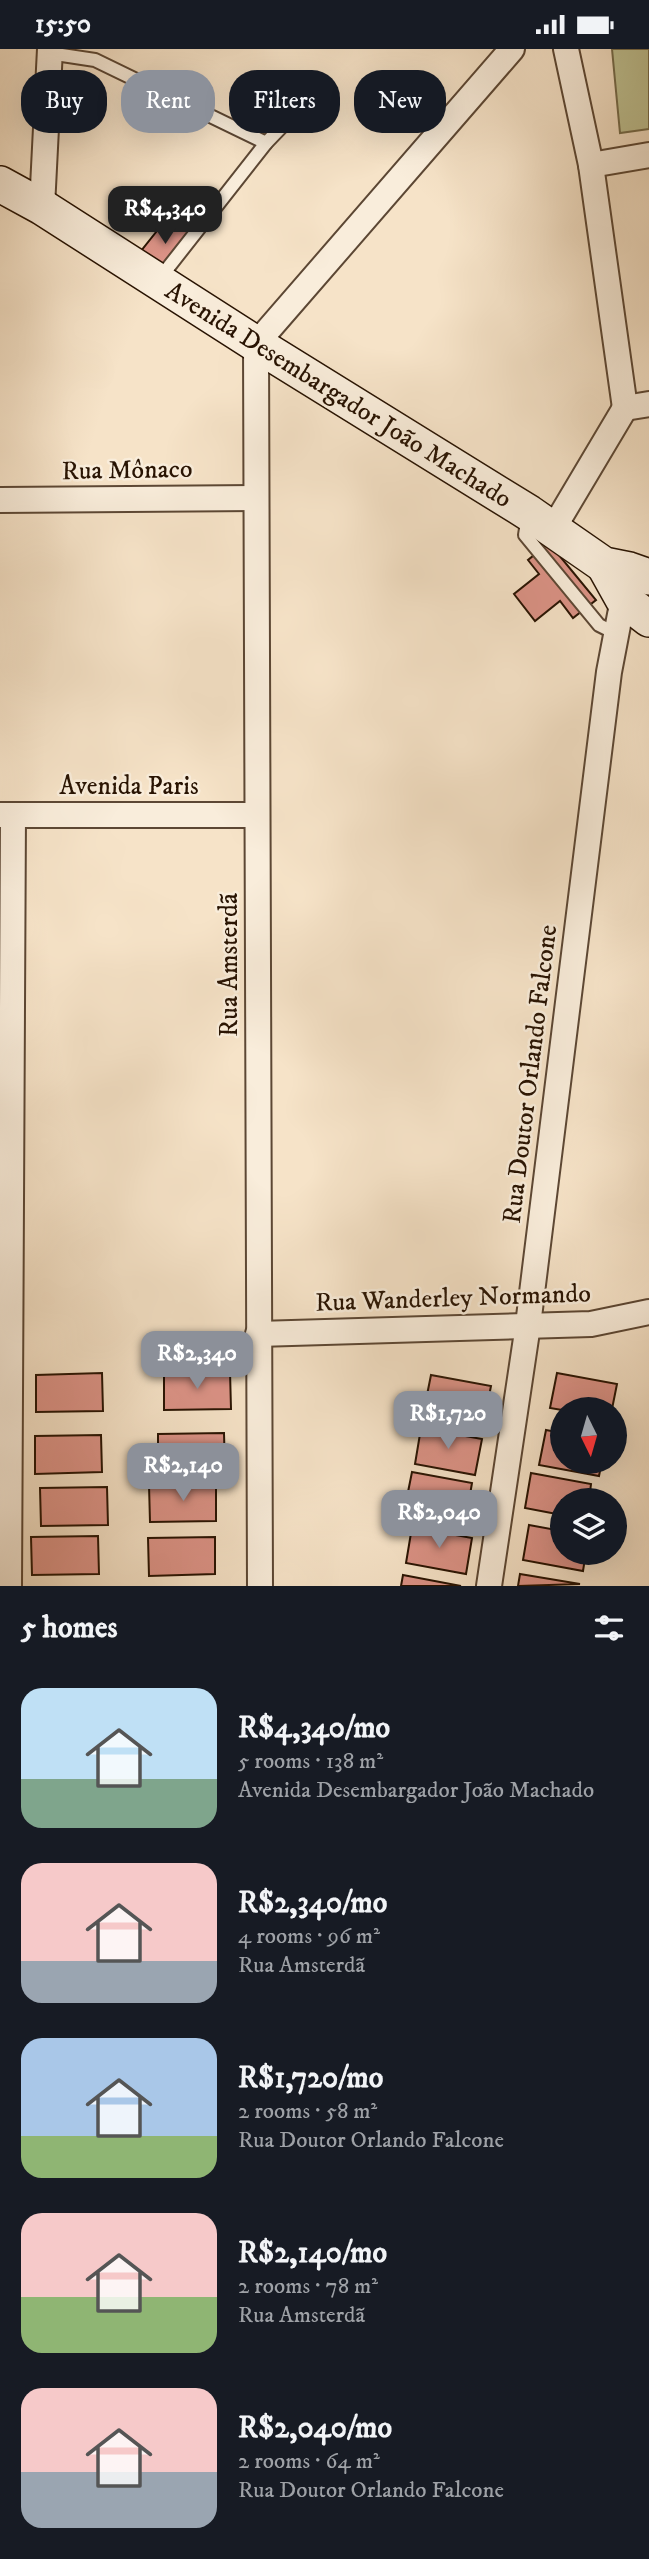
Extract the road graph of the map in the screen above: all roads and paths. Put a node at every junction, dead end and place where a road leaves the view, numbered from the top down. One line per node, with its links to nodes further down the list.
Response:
1 (512, 49): 11 (street)
2 (566, 49): 7 (street)
3 (50, 51): 5 (lane); 9 (street)
4 (276, 133): 5 (lane)
5 (266, 143): 10 (lane)
6 (649, 155): 7 (street)
7 (591, 165): 13 (street)
8 (0, 184): 9 (main road, Avenida Desembargador João Machado)
9 (42, 207): 10 (main road, Avenida Desembargador João Machado)
10 (158, 281): 11 (main road, Avenida Desembargador João Machado)
11 (256, 344): 14 (street, Rua Amsterdã); 16 (main road, Avenida Desembargador João Machado)
12 (649, 404): 13 (street)
13 (625, 408): 16 (street)
14 (256, 498): 15 (street, Rua Mônaco); 20 (street, Rua Amsterdã)
15 (0, 500)
16 (541, 521): 17 (main road, Avenida Desembargador João Machado); 18 (lane)
17 (640, 592): 18 (street, Rua Doutor Orlando Falcone)
18 (615, 633): 22 (street, Rua Doutor Orlando Falcone)
19 (6, 815): 20 (street, Avenida Paris); 24 (street)
20 (257, 815): 23 (street, Rua Amsterdã)
21 (649, 1312): 22 (street, Rua Wanderley Normando)
22 (528, 1325): 23 (street, Rua Wanderley Normando); 26 (street, Rua Doutor Orlando Falcone)
23 (258, 1334): 25 (street, Rua Amsterdã)
24 (9, 1586)
25 (260, 1586)
26 (489, 1586)

